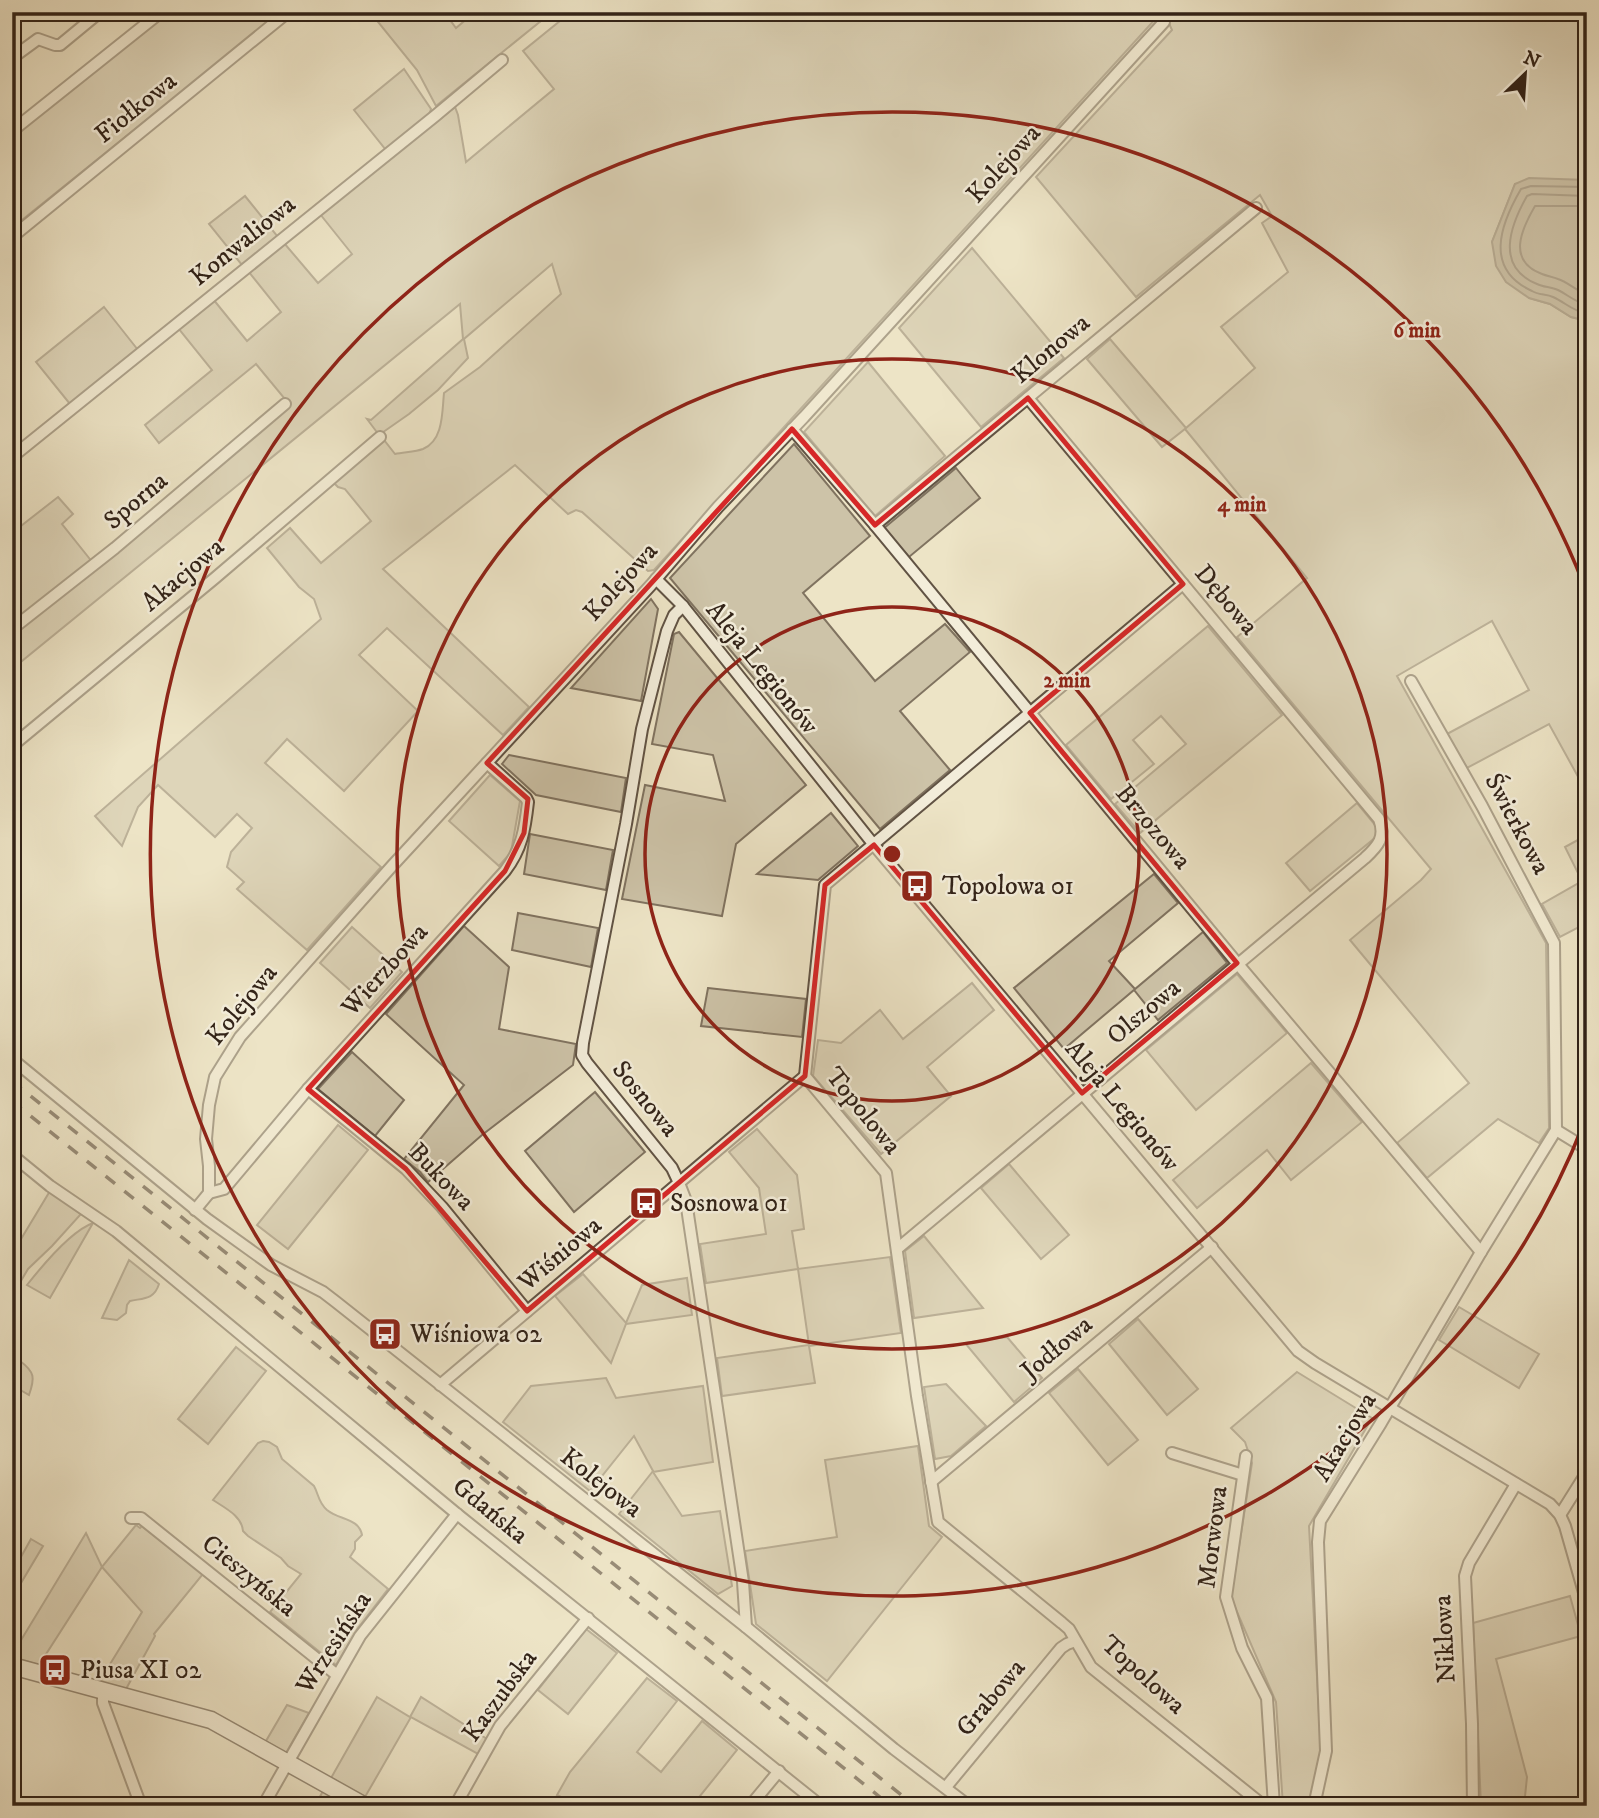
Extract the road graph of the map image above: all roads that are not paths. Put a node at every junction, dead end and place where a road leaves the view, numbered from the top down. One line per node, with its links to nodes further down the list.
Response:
1 (100, 12): 5 (street)
2 (161, 12): 7 (street)
3 (288, 12): 9 (street, Fiołkowa)
4 (1164, 22): 12 (street, Kolejowa)
5 (12, 58)
6 (502, 60): 14 (street, Konwaliowa)
7 (12, 131)
8 (1256, 208): 10 (street, Klonowa)
9 (12, 237)
10 (1028, 398): 15 (street, Klonowa); 17 (street, Dębowa)
11 (285, 404): 19 (street, Sporna)
12 (792, 429): 15 (street, Brzozowa); 16 (street, Kolejowa)
13 (380, 437): 22 (street, Akacjowa)
14 (12, 457)
15 (875, 525): 21 (street, Brzozowa)
16 (656, 579): 18 (street, Aleja Legionów); 23 (street, Kolejowa)
17 (1183, 584): 21 (street, Topolowa); 24 (street, Dębowa)
18 (683, 606): 25 (street, Aleja Legionów); 34 (street, Sosnowa)
19 (12, 629)
20 (1411, 681): 31 (street, Świerkowa)
21 (1030, 713): 25 (street, Topolowa); 26 (street, Brzozowa)
22 (12, 746)
23 (487, 763): 29 (street, Wierzbowa); 35 (street, Kolejowa)
24 (1382, 833): 26 (street, Olszowa)
25 (874, 845): 28 (street, Topolowa); 30 (street, Aleja Legionów)
26 (1237, 963): 30 (street, Olszowa); 39 (street, Brzozowa)
27 (12, 1059): 36 (street, Kolejowa)
28 (805, 1076): 34 (street, Wiśniowa); 37 (street, Topolowa)
29 (307, 1089): 35 (street, Wierzbowa); 40 (street, Bukowa)
30 (1082, 1093): 37 (street, Olszowa); 38 (street, Aleja Legionów)
31 (1556, 1130): 32 (street); 39 (street, Akacjowa)
32 (1587, 1149)
33 (12, 1156): 49 (street, Gdańska)
34 (679, 1183): 40 (street, Wiśniowa); 55 (street, Sosnowa)
35 (209, 1193): 36 (street)
36 (195, 1210): 41 (street, Kolejowa)
37 (897, 1248): 47 (street, Topolowa)
38 (1212, 1248): 42 (street, Aleja Legionów); 47 (street, Jodłowa)
39 (1481, 1252): 42 (street, Akacjowa)
40 (527, 1311): 41 (street, Wiśniowa)
41 (440, 1385): 55 (street, Kolejowa)
42 (1390, 1408): 48 (street, Aleja Legionów); 72 (street, Akacjowa)
43 (1172, 1453): 46 (street, Morwowa)
44 (1246, 1456): 46 (street, Morwowa)
45 (1587, 1472): 50 (street)
46 (1243, 1475): 71 (street, Morwowa)
47 (931, 1482): 56 (street, Topolowa)
48 (1516, 1484): 50 (street, Aleja Legionów); 73 (street, Niklowa)
49 (457, 1514): 54 (street, Gdańska); 58 (street, Wrzesińska)
50 (1560, 1515): 52 (street)
51 (131, 1518): 58 (street, Cieszyńska)
52 (1585, 1589): 53 (street)
53 (1587, 1603)
54 (588, 1618): 61 (street, Gdańska); 66 (street, Kaszubska)
55 (746, 1627): 62 (street, Kolejowa)
56 (1075, 1642): 62 (street, Grabowa); 70 (street, Topolowa)
57 (12, 1666): 59 (street)
58 (337, 1675): 60 (street, Wrzesińska)
59 (103, 1690): 60 (street); 63 (street)
60 (288, 1762): 64 (street, Wrzesińska); 65 (street)
61 (779, 1771): 67 (street); 68 (street, Gdańska)
62 (946, 1787): 69 (street, Kolejowa)
63 (141, 1806)
64 (263, 1806)
65 (365, 1806)
66 (455, 1806)
67 (750, 1806)
68 (821, 1806)
69 (969, 1806)
70 (1264, 1806)
71 (1274, 1806)
72 (1314, 1806)
73 (1473, 1806)

